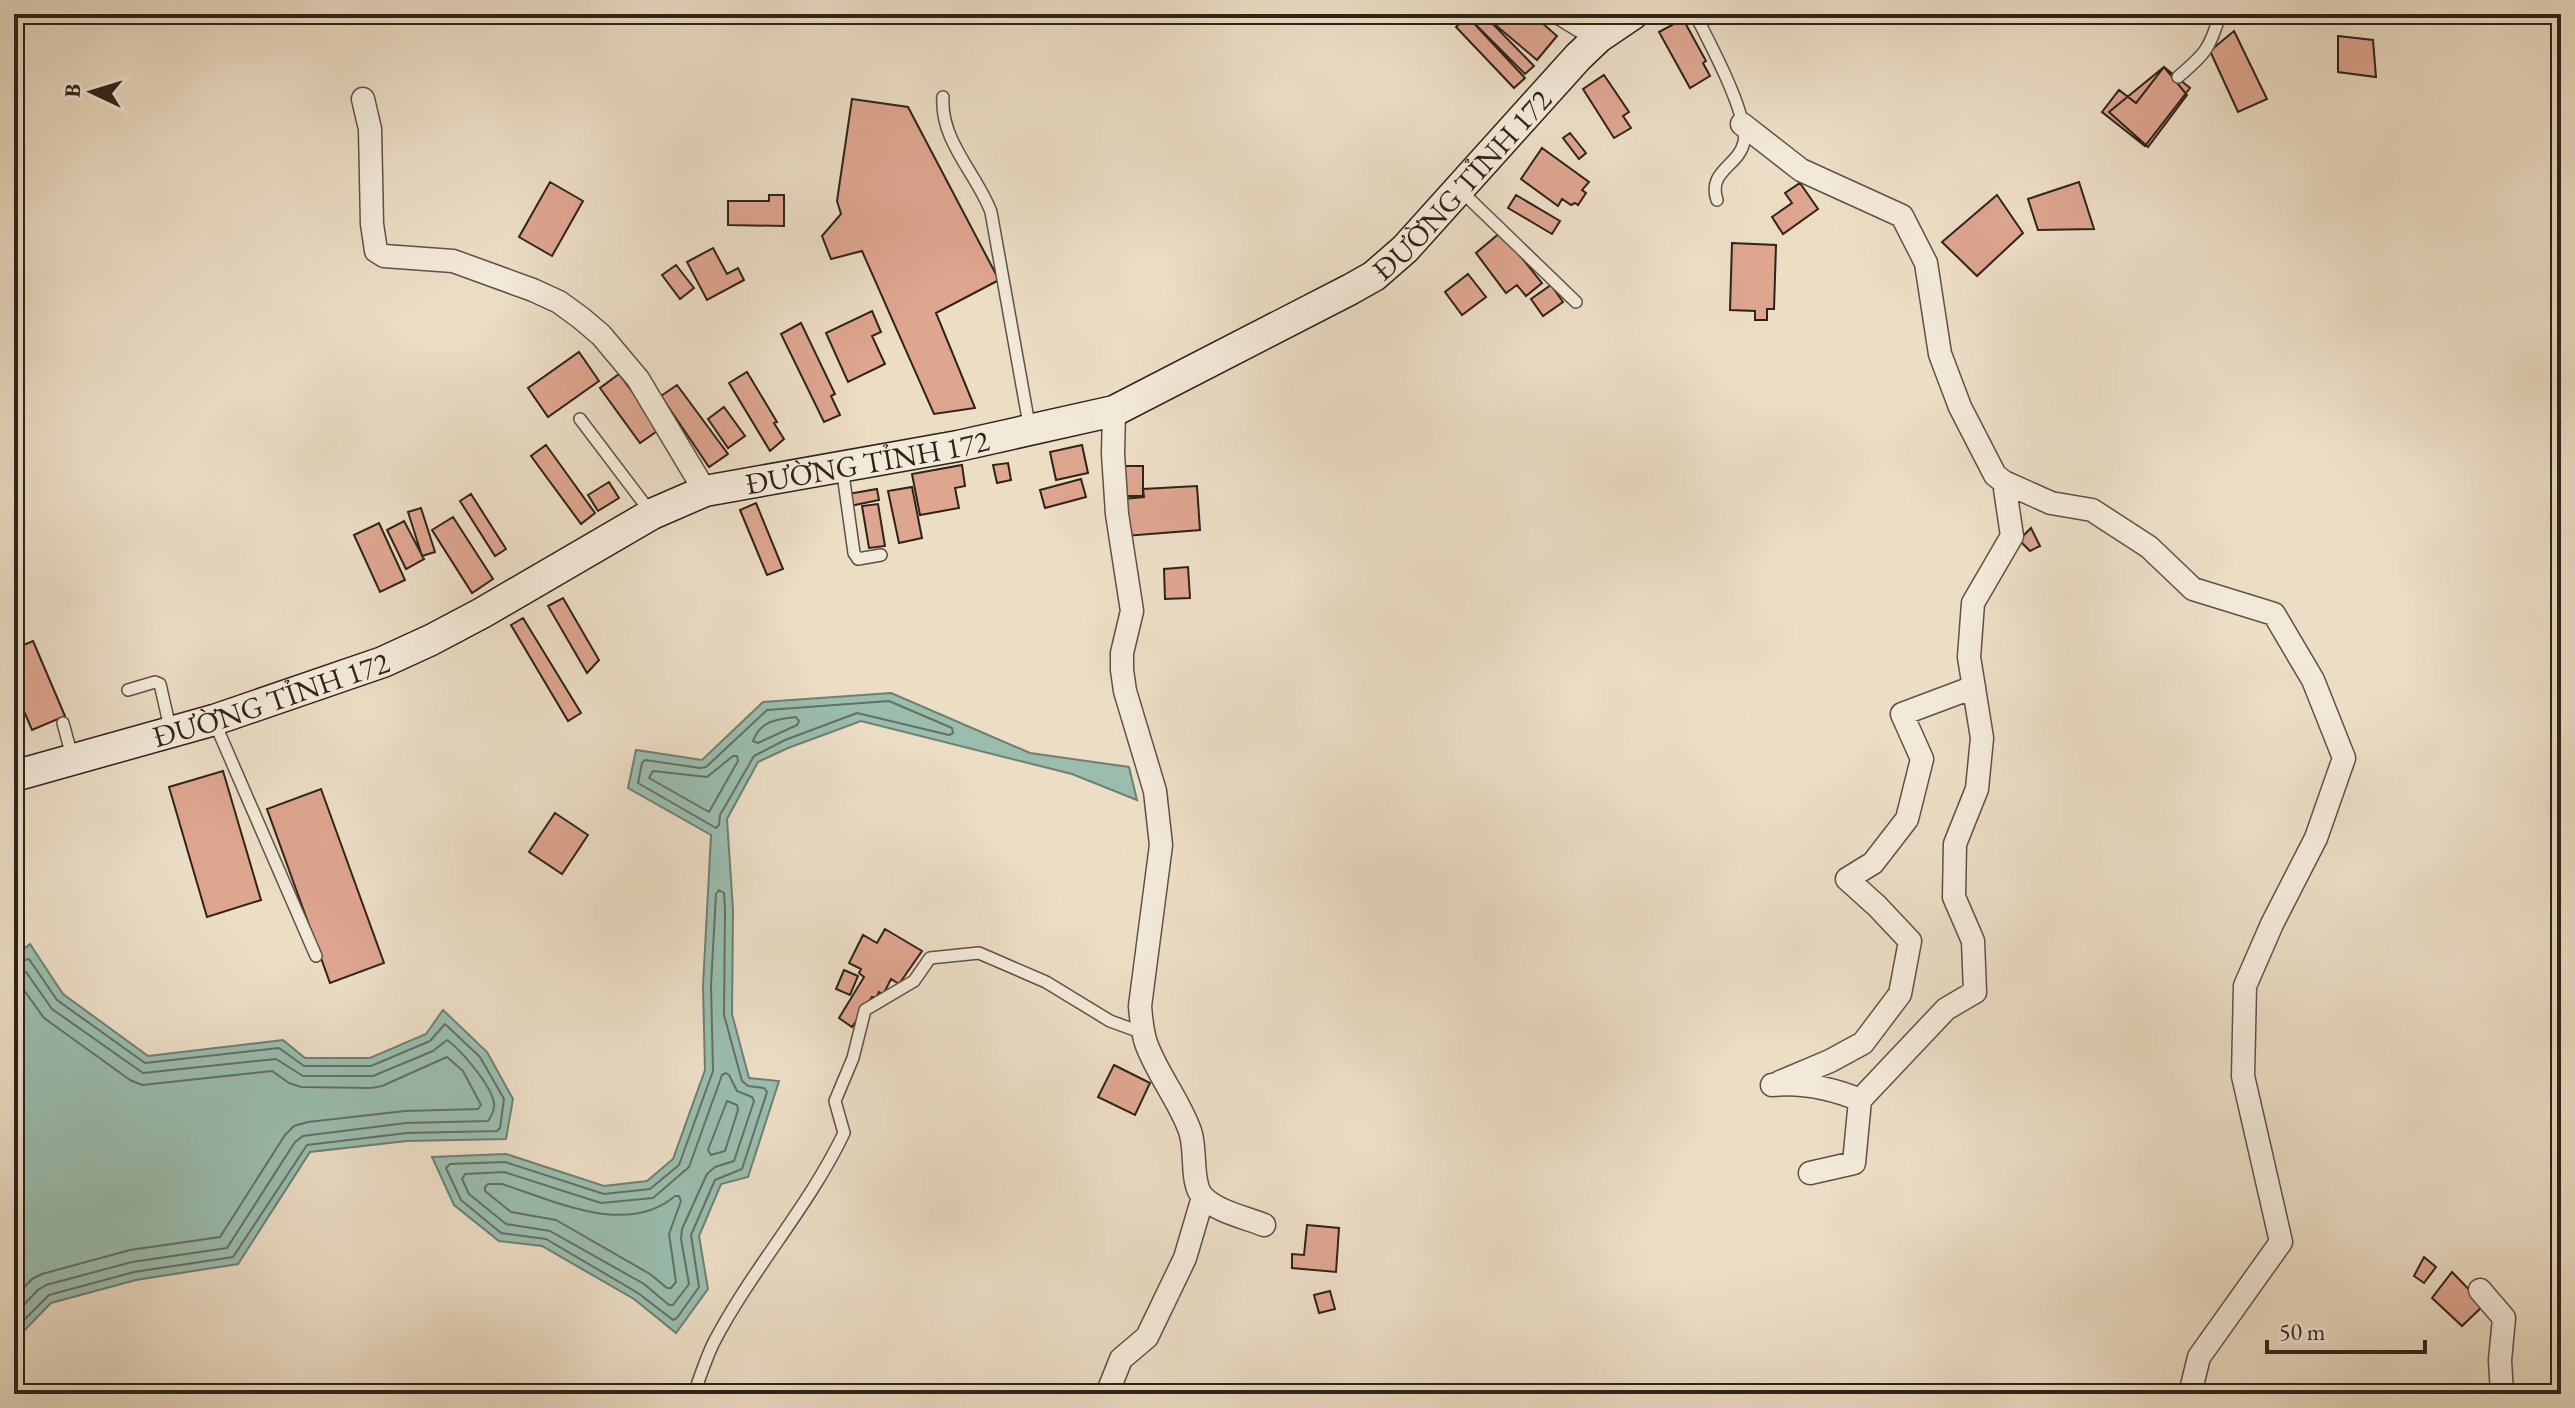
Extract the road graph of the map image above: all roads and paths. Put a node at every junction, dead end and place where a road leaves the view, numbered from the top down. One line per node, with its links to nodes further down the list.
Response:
1 (1561, 14): 5 (street)
2 (1633, 14): 5 (main road, ĐƯỜNG TỈNH 172)
3 (1695, 14): 9 (lane)
4 (2220, 14): 6 (lane)
5 (1599, 37): 10 (main road, ĐƯỜNG TỈNH 172)
6 (2178, 77)
7 (943, 97): 15 (lane)
8 (363, 99): 18 (street)
9 (1742, 124): 11 (lane); 17 (street)
10 (1459, 189): 12 (lane); 13 (main road, ĐƯỜNG TỈNH 172)
11 (1717, 200)
12 (1576, 302)
13 (1114, 411): 15 (main road, ĐƯỜNG TỈNH 172); 29 (street)
14 (580, 419): 19 (lane)
15 (1030, 431): 16 (main road, ĐƯỜNG TỈNH 172)
16 (842, 466): 18 (main road, ĐƯỜNG TỈNH 172); 20 (lane)
17 (2004, 482): 21 (street); 37 (street)
18 (705, 491): 19 (main road, ĐƯỜNG TỈNH 172)
19 (652, 514): 23 (main road, ĐƯỜNG TỈNH 172)
20 (881, 555)
21 (1974, 687): 30 (street); 30 (street)
22 (128, 690): 25 (lane)
23 (214, 720): 25 (main road, ĐƯỜNG TỈNH 172); 28 (lane)
24 (63, 723): 26 (lane)
25 (171, 732): 26 (main road, ĐƯỜNG TỈNH 172)
26 (73, 760): 27 (main road, ĐƯỜNG TỈNH 172)
27 (14, 776)
28 (316, 956)
29 (1144, 1033): 32 (street); 35 (lane)
30 (1860, 1100): 31 (street)
31 (1810, 1173)
32 (1203, 1197): 33 (street); 36 (street)
33 (1264, 1225)
34 (2480, 1290): 38 (street)
35 (694, 1394)
36 (1107, 1394)
37 (2190, 1394)
38 (2502, 1394)

